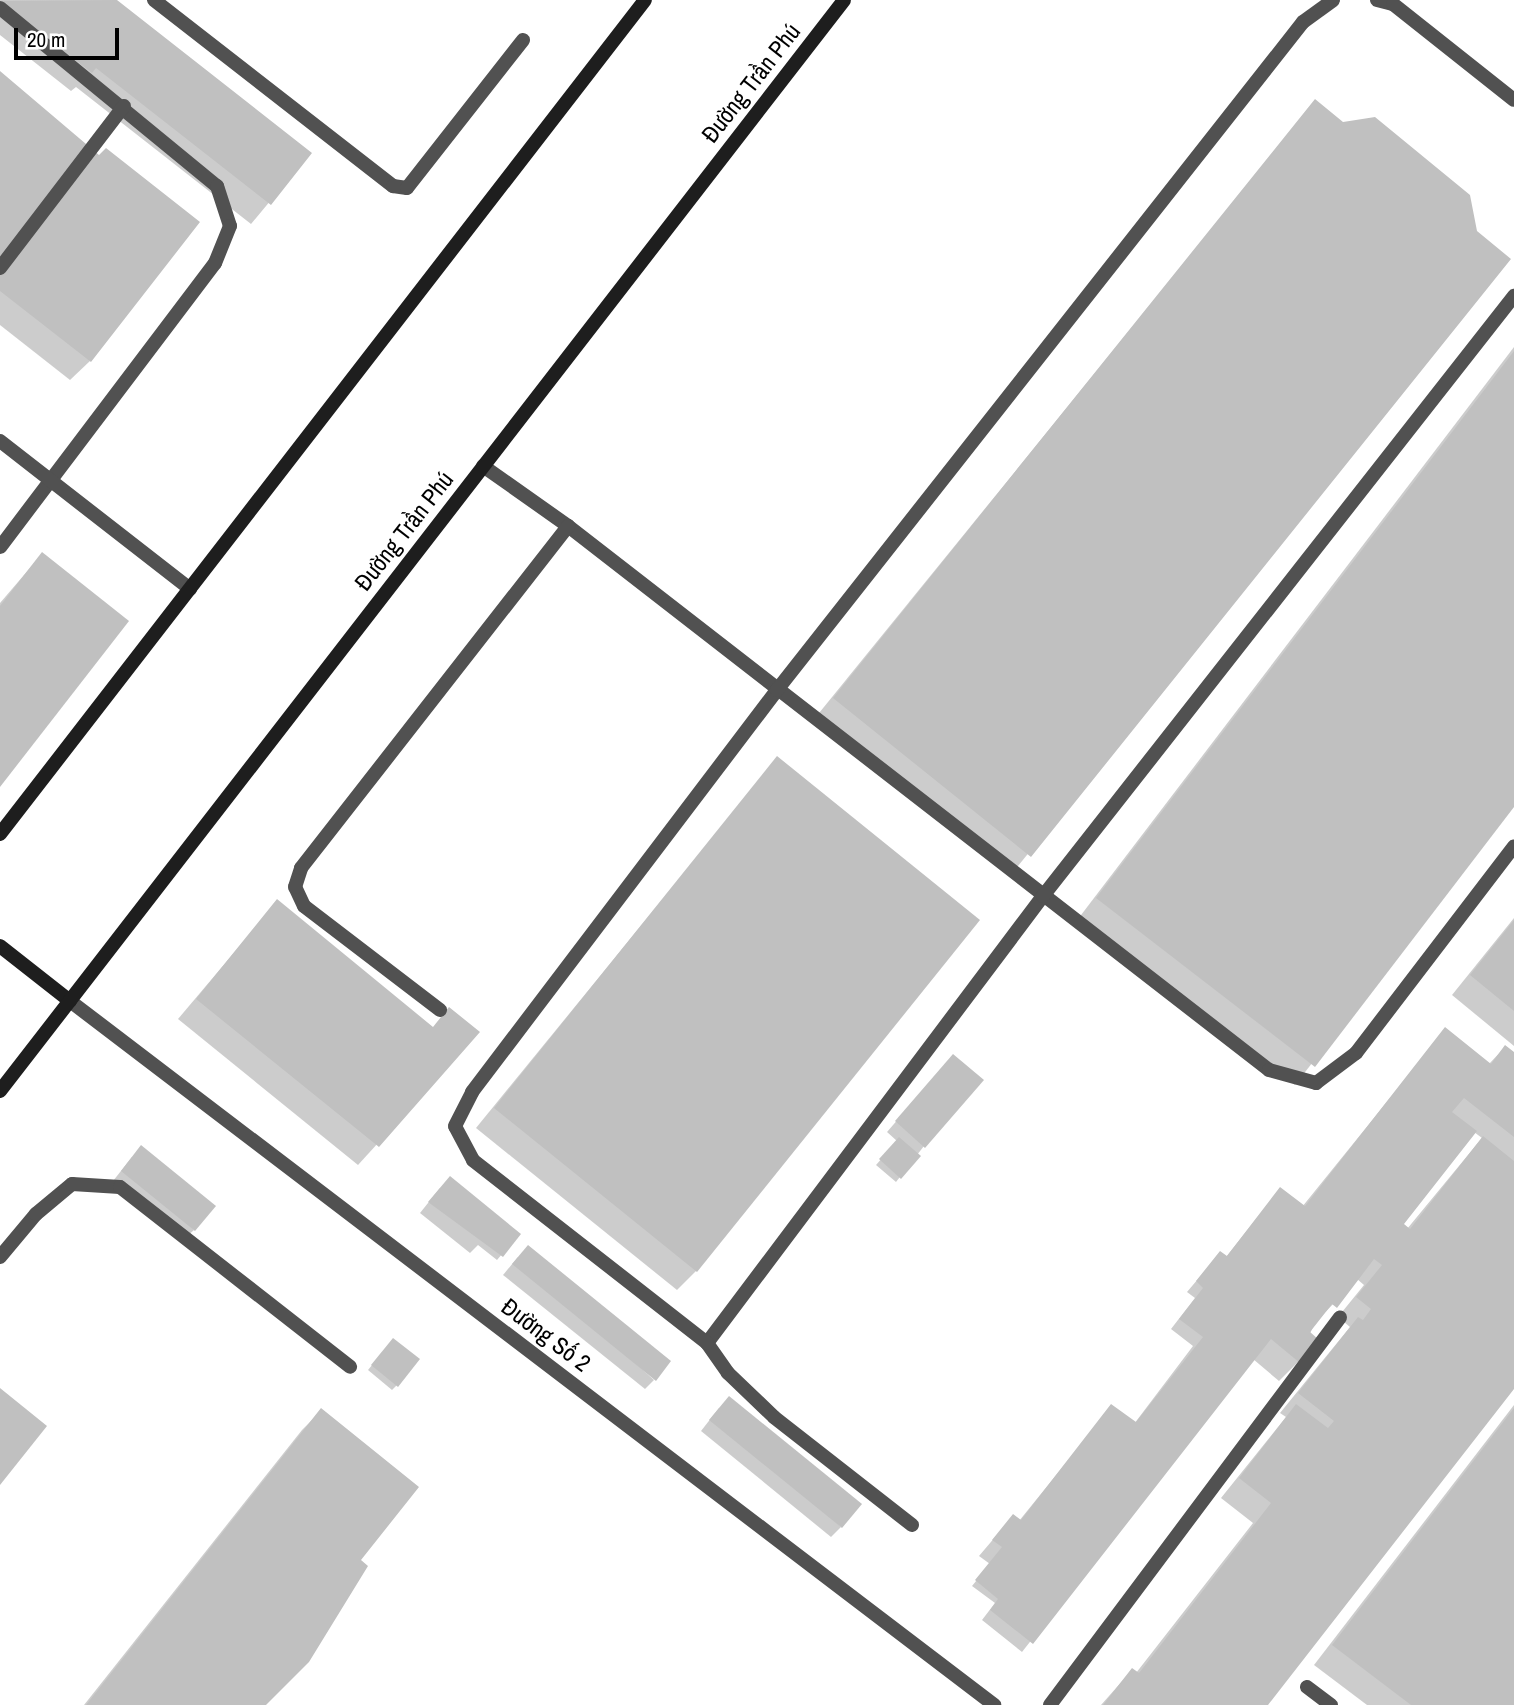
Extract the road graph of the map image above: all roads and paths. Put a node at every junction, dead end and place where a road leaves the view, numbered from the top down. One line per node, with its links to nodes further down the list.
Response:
1 (154, 0): 7 (street)
2 (645, 0): 17 (main road)
3 (844, 0): 13 (main road, Đường Trần Phú)
4 (1332, 0): 18 (street)
5 (1377, 0): 8 (street)
6 (0, 8): 9 (street)
7 (523, 40)
8 (1514, 100)
9 (124, 106): 10 (street); 14 (street)
10 (0, 268)
11 (1514, 296): 21 (street)
12 (0, 441): 14 (street)
13 (483, 466): 15 (street); 23 (main road, Đường Trần Phú)
14 (51, 480): 16 (street); 17 (street)
15 (568, 526): 18 (street); 24 (street)
16 (0, 547)
17 (190, 589): 19 (main road)
18 (777, 690): 21 (street); 28 (street)
19 (0, 834)
20 (1514, 846): 21 (street)
21 (1043, 896): 28 (street)
22 (0, 946): 23 (main road)
23 (70, 1001): 25 (main road, Đường Trần Phú); 32 (street, Đường Số 2)
24 (440, 1010)
25 (0, 1091)
26 (0, 1257): 29 (street)
27 (1340, 1317): 33 (street)
28 (707, 1343): 30 (street)
29 (350, 1367)
30 (912, 1525)
31 (1307, 1687): 34 (street)
32 (994, 1705)
33 (1051, 1705)
34 (1331, 1705)

